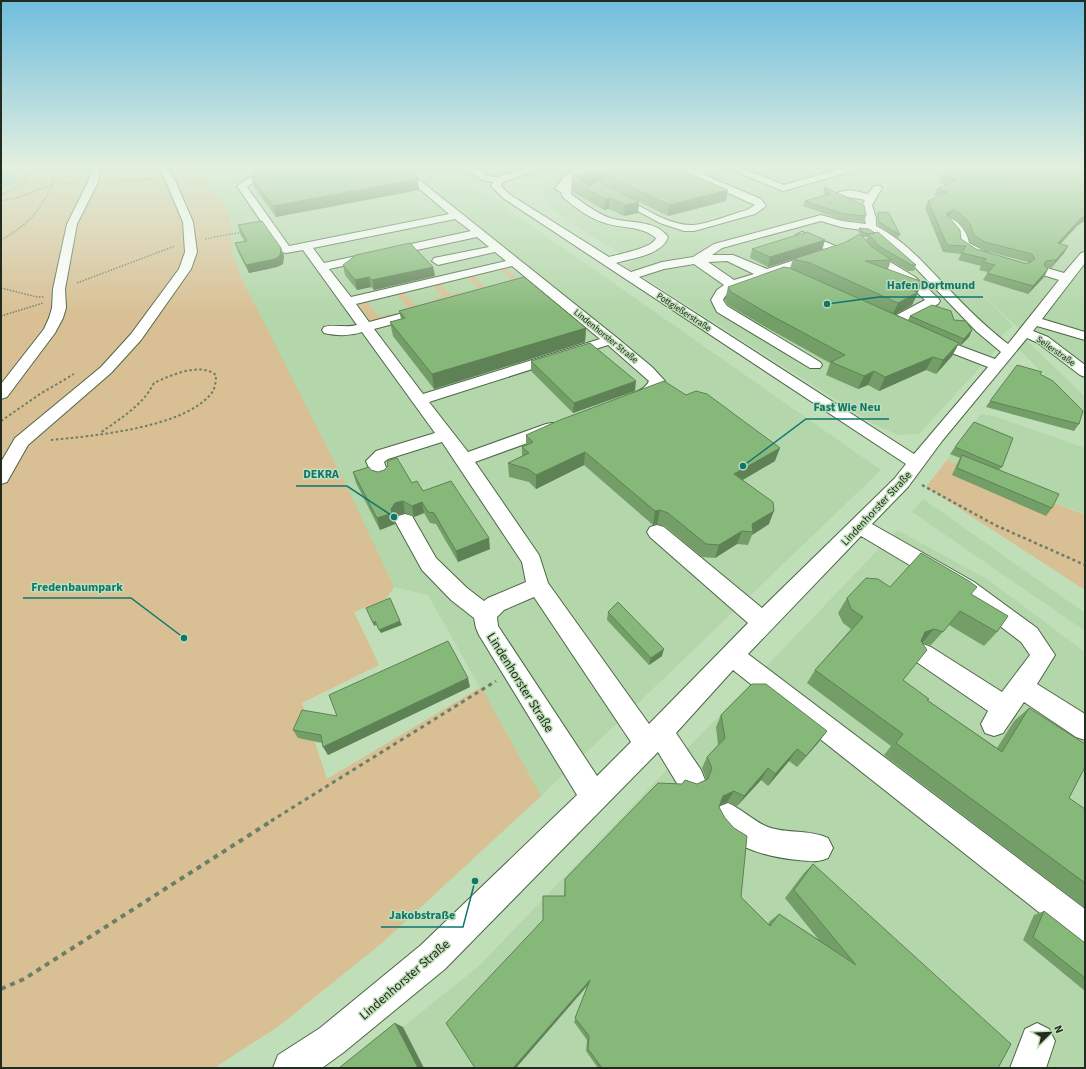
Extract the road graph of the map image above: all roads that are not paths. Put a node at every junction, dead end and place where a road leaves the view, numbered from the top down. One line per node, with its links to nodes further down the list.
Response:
1 (76, 216): 52 (street)
2 (185, 216): 60 (street)
3 (263, 216): 26 (street)
4 (457, 216): 11 (street, Lindenhorster Straße)
5 (535, 216): 30 (street, Pottgießerstraße)
6 (579, 216): 13 (street)
7 (600, 216): 13 (street)
8 (655, 216): 14 (street)
9 (736, 216): 14 (street)
10 (870, 216): 15 (street)
11 (460, 218): 16 (street, Lindenhorster Straße); 26 (street)
12 (949, 221): 25 (street)
13 (635, 225): 21 (street)
14 (690, 228): 21 (street)
15 (871, 228): 19 (street); 48 (street)
16 (479, 233): 20 (street, Lindenhorster Straße); 26 (street)
17 (826, 234): 32 (street)
18 (838, 234): 19 (street)
19 (856, 235): 27 (street); 40 (street)
20 (498, 248): 28 (street); 29 (street, Lindenhorster Straße)
21 (652, 248): 30 (street)
22 (743, 252): 24 (street)
23 (1085, 255): 35 (street, Lindenhorster Straße)
24 (729, 257): 27 (street); 32 (street)
25 (992, 257)
26 (315, 258): 37 (street)
27 (696, 260): 33 (street); 36 (street)
28 (438, 261)
29 (514, 262): 37 (street); 47 (street, Lindenhorster Straße)
30 (606, 262): 33 (street, Pottgießerstraße)
31 (1047, 272): 35 (street)
32 (767, 273): 34 (street); 36 (street)
33 (628, 276): 58 (street, Pottgießerstraße)
34 (795, 278)
35 (1067, 278): 42 (street, Lindenhorster Straße)
36 (733, 285): 49 (street)
37 (347, 302): 41 (street)
38 (438, 308): 41 (street)
39 (878, 316): 40 (street)
40 (892, 323): 43 (street)
41 (366, 327): 44 (street); 53 (street)
42 (1030, 327): 46 (street); 48 (street, Lindenhorster Straße); 51 (street, Seilerstraße)
43 (905, 329)
44 (329, 330)
45 (918, 335): 50 (street)
46 (1085, 336)
47 (611, 340): 53 (street); 54 (street, Lindenhorster Straße)
48 (1010, 352): 50 (street, Lindenhorster Straße)
49 (815, 365)
50 (998, 366): 58 (street, Lindenhorster Straße)
51 (1085, 372)
52 (1, 394)
53 (419, 400): 56 (street)
54 (618, 405)
55 (566, 423): 57 (street)
56 (445, 435): 57 (street); 59 (street)
57 (464, 460): 64 (street)
58 (916, 463): 62 (street, Lindenhorster Straße)
59 (380, 476)
60 (1, 478)
61 (405, 520): 65 (street)
62 (860, 526): 66 (street, Lindenhorster Straße); 69 (street)
63 (657, 532): 66 (street)
64 (538, 586): 65 (street); 71 (street)
65 (485, 614): 73 (street, Lindenhorster Straße)
66 (764, 622): 68 (street, Lindenhorster Straße)
67 (923, 654): 69 (street)
68 (732, 656): 71 (street, Lindenhorster Straße); 76 (street)
69 (1020, 687): 70 (street)
70 (1085, 728)
71 (654, 738): 72 (street); 73 (street, Lindenhorster Straße)
72 (691, 780)
73 (595, 798): 77 (street, Lindenhorster Straße)
74 (728, 817): 75 (street)
75 (818, 848)
76 (1085, 929)
77 (291, 1068)

